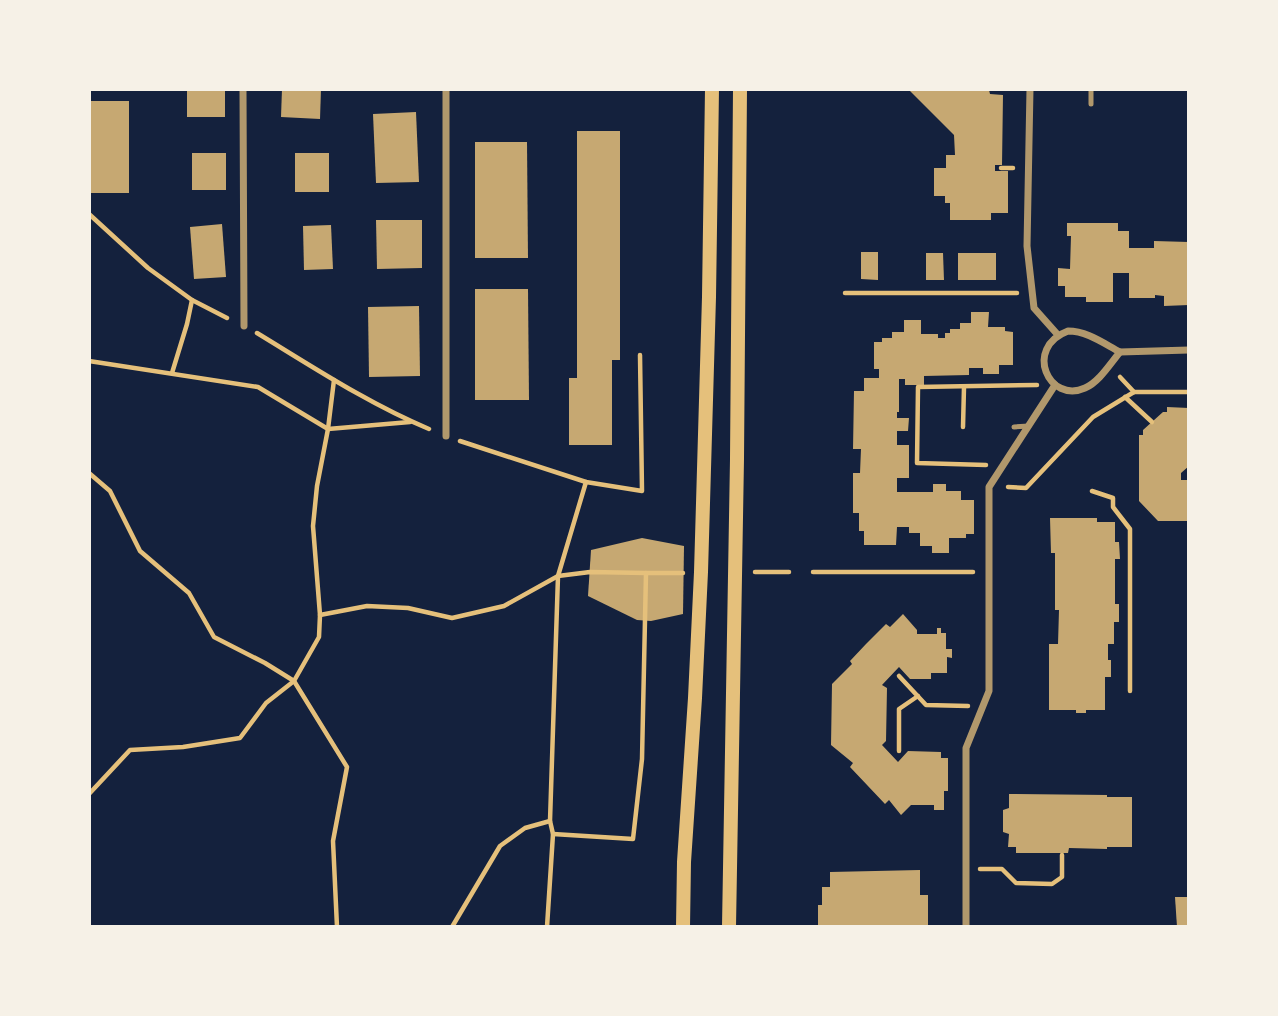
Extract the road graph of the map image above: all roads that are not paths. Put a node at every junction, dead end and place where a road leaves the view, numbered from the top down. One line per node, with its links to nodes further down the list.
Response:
1 (243, 89): 8 (street)
2 (446, 89): 15 (street)
3 (712, 89): 16 (main road)
4 (740, 89): 17 (main road)
5 (1030, 89): 9 (street)
6 (1091, 89): 7 (lane)
7 (1091, 104)
8 (244, 326)
9 (1058, 335): 11 (street); 12 (street)
10 (1189, 350): 11 (street)
11 (1120, 352): 12 (street)
12 (1055, 385): 13 (street)
13 (1029, 426): 14 (lane); 18 (street)
14 (1014, 427)
15 (446, 436)
16 (683, 927)
17 (729, 927)
18 (966, 927)

